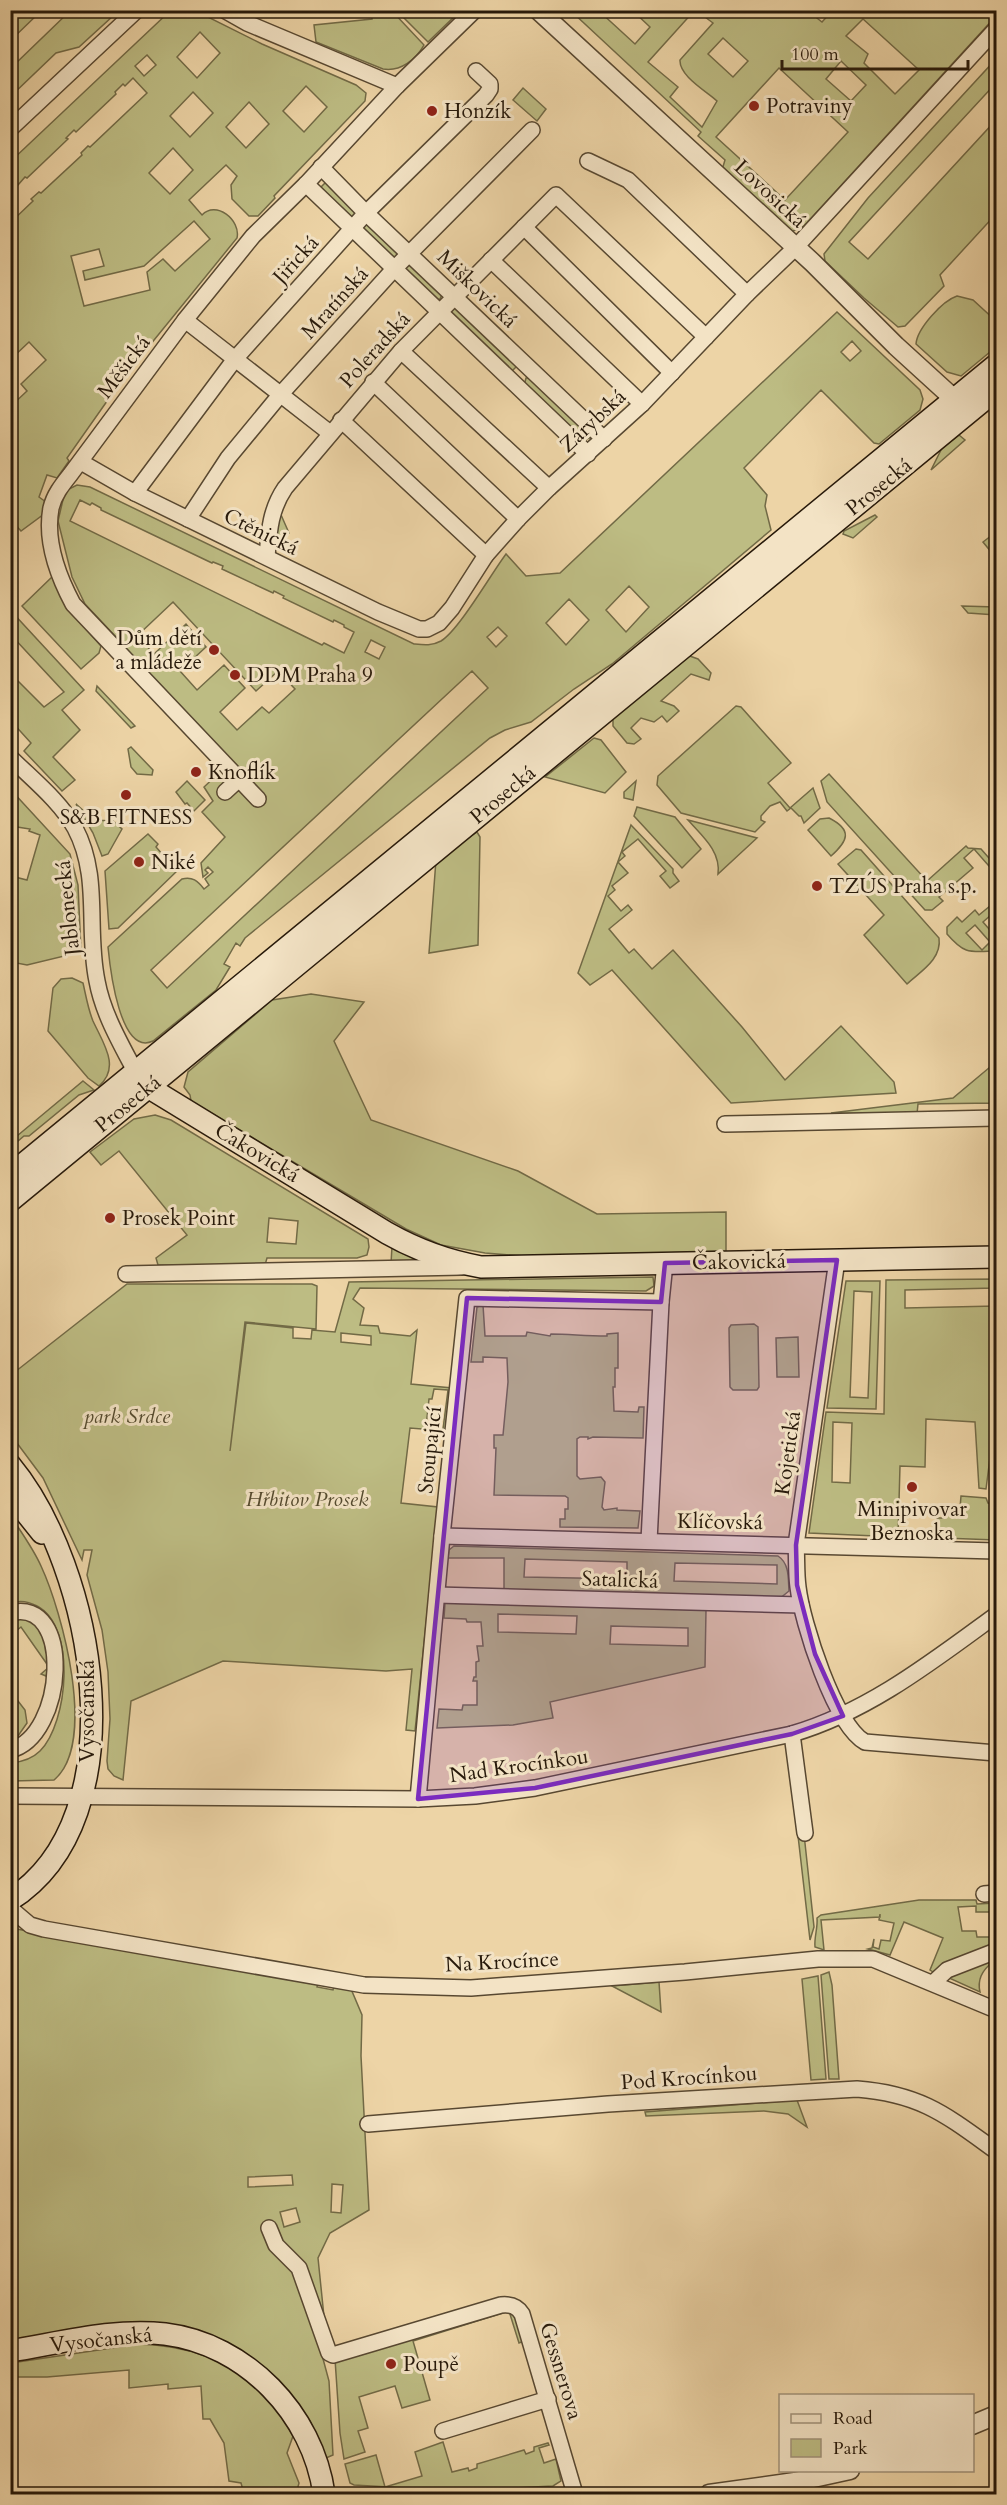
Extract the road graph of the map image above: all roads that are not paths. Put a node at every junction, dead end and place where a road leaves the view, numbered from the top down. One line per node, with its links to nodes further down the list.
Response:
1 (137, 10): 8 (street)
2 (224, 10): 7 (street)
3 (475, 10): 7 (street, Měšická)
4 (538, 10): 16 (street, Lovosická)
5 (996, 29): 16 (street, Zárybská)
6 (476, 71): 13 (street, Jiřická)
7 (397, 86): 11 (street, Měšická)
8 (10, 129)
9 (532, 130): 17 (street, Mratínská)
10 (588, 161): 20 (street)
11 (321, 167): 12 (street, Měšická); 13 (street, Miškovická)
12 (306, 184): 15 (street, Miškovická); 23 (street, Měšická)
13 (366, 213): 15 (street, Jiřická); 17 (street, Miškovická)
14 (524, 227): 18 (street, Poleradská); 24 (street, Poleradská); 28 (street)
15 (352, 228): 19 (street, Miškovická); 26 (street, Jiřická)
16 (795, 248): 20 (street, Zárybská); 33 (street, Lovosická)
17 (410, 253): 19 (street, Mratínská); 21 (street, Miškovická)
18 (491, 260): 21 (street, Poleradská); 32 (street)
19 (394, 269): 22 (street, Miškovická); 31 (street, Mratínská)
20 (747, 294): 24 (street, Zárybská)
21 (454, 297): 22 (street, Poleradská); 36 (street, Miškovická)
22 (438, 311): 25 (street, Poleradská); 37 (street, Miškovická)
23 (185, 320): 26 (street); 38 (street, Měšická)
24 (706, 337): 28 (street, Zárybská)
25 (401, 351): 29 (street, Poleradská); 39 (street)
26 (235, 359): 31 (street); 40 (street, Jiřická)
27 (996, 365): 33 (main road, Prosecká)
28 (672, 373): 32 (street, Zárybská)
29 (373, 382): 34 (street, Poleradská); 42 (street)
30 (996, 390): 33 (main road, Prosecká)
31 (280, 395): 35 (street); 41 (street, Mratínská)
32 (642, 404): 36 (street, Zárybská)
33 (962, 406): 50 (main road, Prosecká)
34 (341, 420): 35 (street, Poleradská); 43 (street)
35 (330, 433): 44 (street, Poleradská)
36 (604, 439): 37 (street, Zárybská)
37 (588, 454): 39 (street, Zárybská)
38 (81, 462): 40 (street, Ctěnická); 47 (street, Měšická)
39 (549, 488): 42 (street, Zárybská)
40 (135, 493): 41 (street, Ctěnická)
41 (188, 519): 44 (street, Ctěnická)
42 (518, 519): 43 (street, Zárybská)
43 (486, 555): 45 (street, Zárybská)
44 (267, 557): 45 (street, Ctěnická)
45 (427, 629)
46 (10, 757): 50 (street, Jablonecká)
47 (238, 780): 48 (street); 49 (street, Měšická)
48 (225, 792)
49 (258, 800)
50 (142, 1080): 53 (main road, Prosecká); 54 (main road, Prosecká); 58 (main road, Čakovická)
51 (996, 1118): 52 (street)
52 (725, 1124)
53 (10, 1175)
54 (10, 1201)
55 (996, 1257): 56 (main road, Čakovická)
56 (837, 1260): 57 (main road, Čakovická); 65 (street, Kojetická)
57 (665, 1263): 58 (main road, Čakovická); 60 (street)
58 (481, 1266): 59 (street, Čakovická)
59 (126, 1274)
60 (661, 1302): 63 (street, Stoupající); 64 (street)
61 (10, 1465): 67 (main road, Vysočanská)
62 (10, 1493): 67 (main road, Vysočanská)
63 (442, 1536): 64 (street, Klíčovská); 68 (street, Stoupající)
64 (649, 1541): 65 (street, Klíčovská)
65 (796, 1545): 66 (street, Klíčovská); 69 (street, Kojetická)
66 (996, 1551)
67 (66, 1572): 77 (main road, Vysočanská)
68 (436, 1595): 69 (street, Satalická); 78 (street, Stoupající)
69 (801, 1605): 72 (street, Kojetická)
70 (10, 1613): 74 (street)
71 (996, 1615): 72 (street, Nad Krocínkou)
72 (843, 1716): 73 (street, Nad Krocínkou); 75 (street, Kojetická)
73 (792, 1734): 78 (street, Nad Krocínkou); 79 (street)
74 (10, 1750)
75 (996, 1753)
76 (10, 1796): 77 (street, Nad Krocínkou)
77 (81, 1797): 78 (street, Nad Krocínkou); 80 (main road, Vysočanská)
78 (418, 1799)
79 (805, 1833)
80 (10, 1900)
81 (10, 1908): 83 (street, Na Krocínce)
82 (996, 1951): 83 (street)
83 (933, 1983): 84 (street, Na Krocínce)
84 (996, 2010)
85 (368, 2124): 86 (street, Pod Krocínkou)
86 (996, 2151)
87 (269, 2228): 89 (street, Gessnerova)
88 (10, 2351): 94 (main road, Vysočanská)
89 (548, 2399): 92 (street); 95 (street, Gessnerova)
90 (996, 2415): 91 (street)
91 (974, 2424)
92 (443, 2431)
93 (841, 2472): 96 (street)
94 (324, 2494)
95 (575, 2494)
96 (709, 2494)

